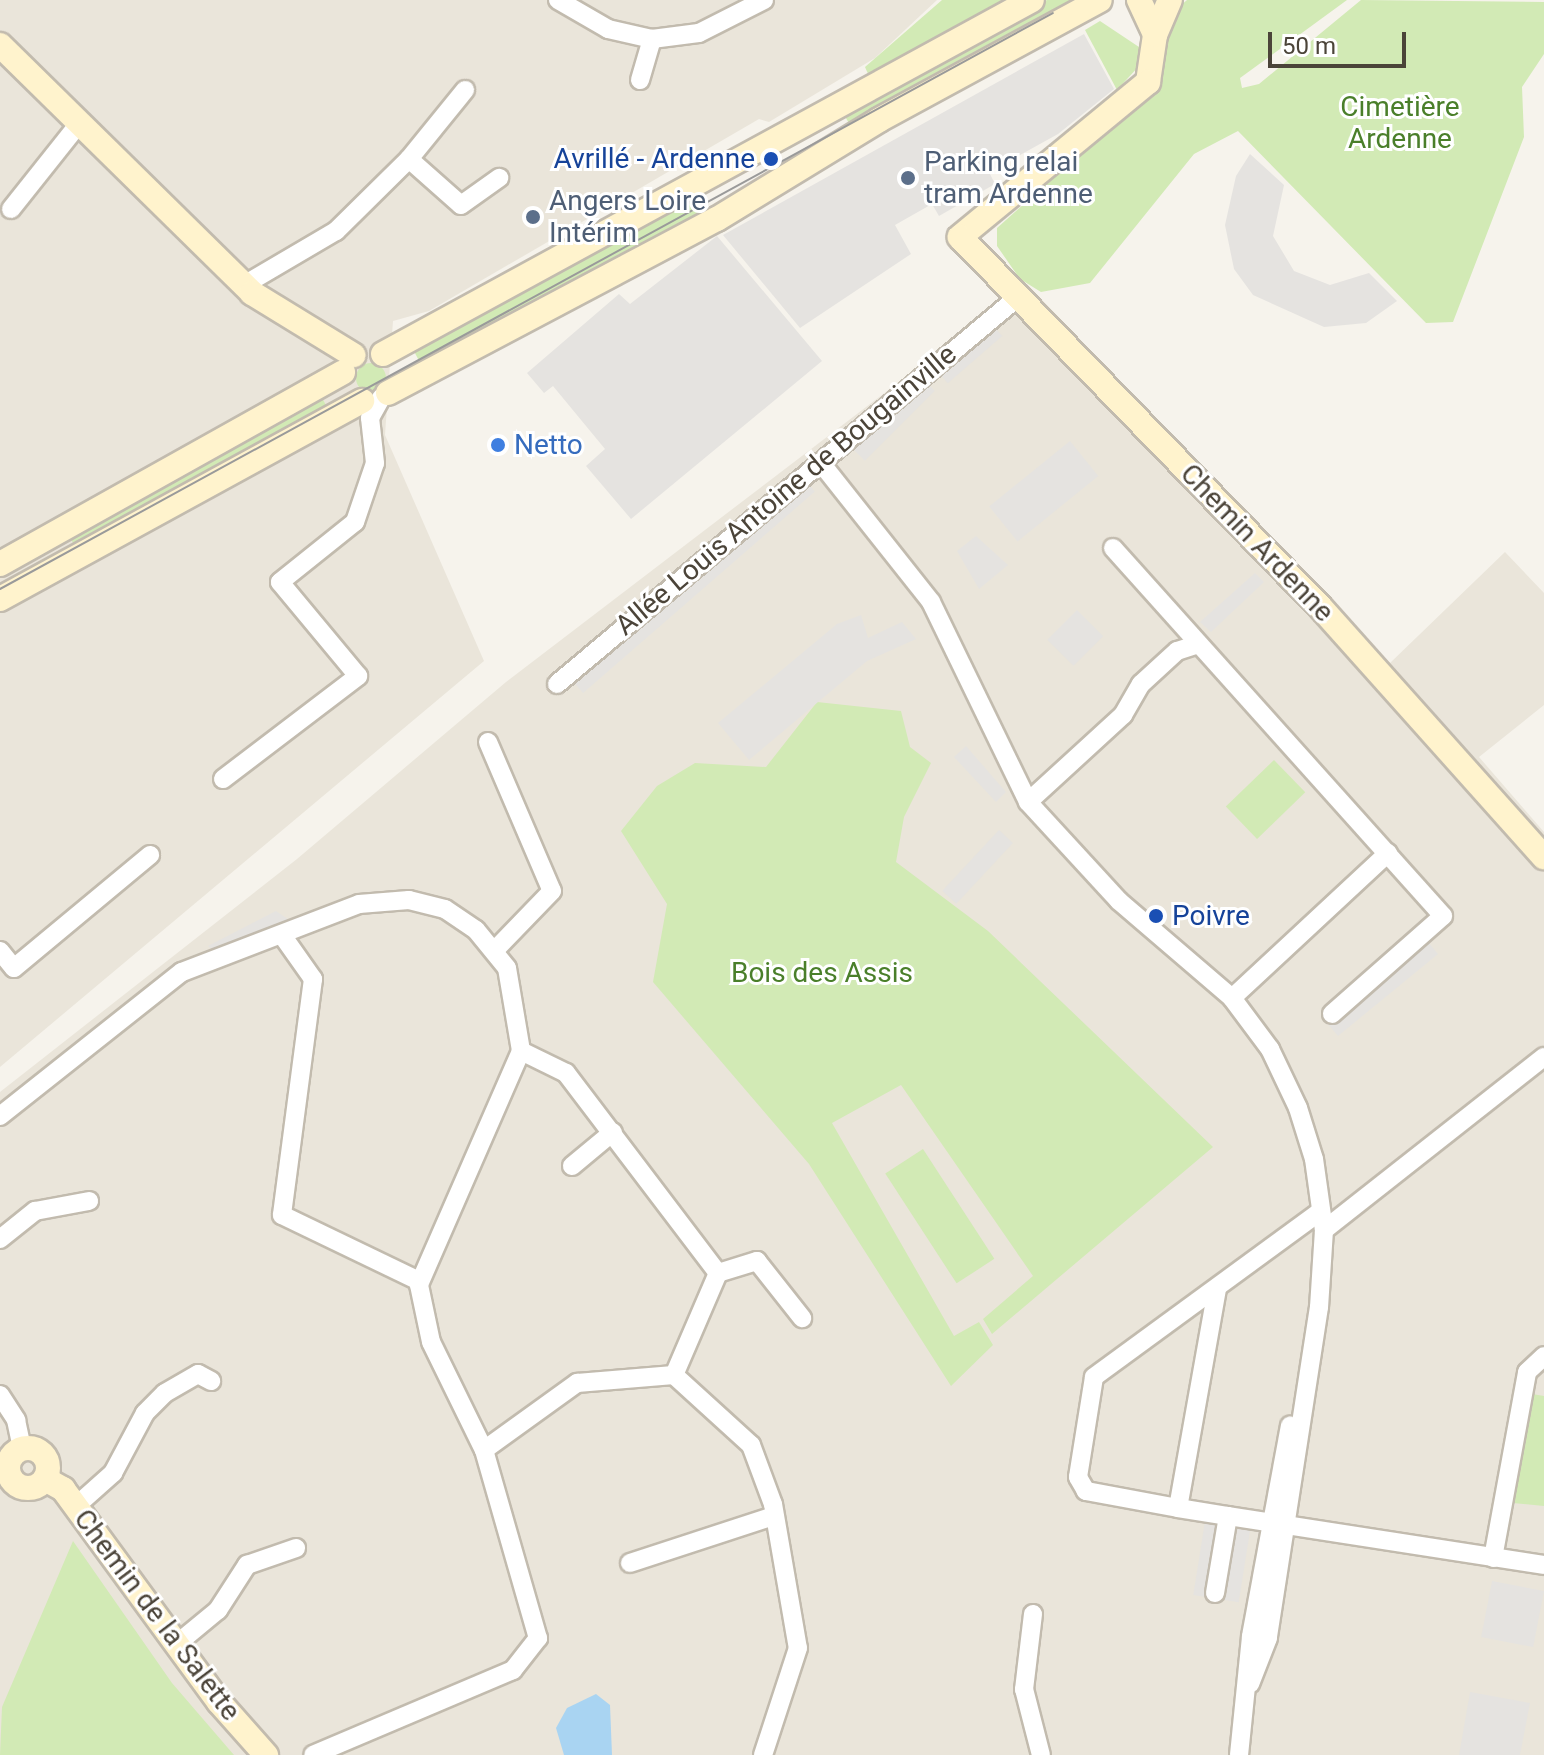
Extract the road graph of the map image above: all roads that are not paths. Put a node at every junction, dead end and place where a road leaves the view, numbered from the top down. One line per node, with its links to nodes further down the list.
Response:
1 (558, 0): 8 (street)
2 (764, 0): 8 (street)
3 (1032, 0): 18 (main road)
4 (1100, 0): 20 (main road)
5 (1139, 0): 7 (main road)
6 (1170, 0): 7 (main road)
7 (1155, 35): 17 (main road, Chemin Ardenne)
8 (652, 39): 10 (street)
9 (0, 45): 12 (main road)
10 (640, 80)
11 (465, 90): 13 (street)
12 (81, 121): 15 (street); 16 (main road)
13 (409, 159): 14 (street); 16 (street)
14 (499, 178)
15 (11, 209)
16 (244, 285): 19 (main road)
17 (1018, 297): 21 (street, Allée Louis Antoine de Bougainville); 32 (main road, Chemin Ardenne)
18 (383, 354): 19 (main road); 20 (main road)
19 (348, 363): 20 (main road); 23 (main road)
20 (377, 397): 24 (main road); 28 (street)
21 (821, 463): 26 (street, Allée Louis Antoine de Bougainville); 29 (street)
22 (1113, 548): 25 (street)
23 (0, 564)
24 (0, 599)
25 (1198, 644): 29 (street); 30 (street)
26 (557, 684)
27 (488, 742): 34 (street)
28 (223, 779)
29 (1028, 802): 36 (street)
30 (1388, 853): 36 (street); 37 (street)
31 (150, 855): 35 (street)
32 (1544, 857)
33 (282, 935): 34 (street); 40 (street); 48 (street)
34 (496, 949): 38 (street)
35 (0, 951)
36 (1232, 998): 44 (street)
37 (1332, 1014)
38 (521, 1051): 41 (street); 48 (street)
39 (1544, 1057): 45 (street)
40 (0, 1116)
41 (613, 1132): 42 (street); 47 (street)
42 (572, 1166)
43 (89, 1201): 46 (street)
44 (1321, 1211): 45 (street); 49 (street)
45 (1324, 1230): 63 (street)
46 (0, 1239)
47 (718, 1273): 50 (street); 52 (street)
48 (419, 1281): 56 (street)
49 (1217, 1289): 60 (street); 60 (street)
50 (802, 1318)
51 (1544, 1356): 65 (street)
52 (674, 1375): 56 (street); 61 (street)
53 (211, 1381): 59 (street)
54 (0, 1395): 55 (street)
55 (22, 1448): 57 (main road); 58 (main road)
56 (484, 1450): 72 (street)
57 (4, 1473): 58 (main road)
58 (45, 1479): 59 (main road, Chemin de la Salette)
59 (76, 1506): 70 (main road, Chemin de la Salette)
60 (1178, 1508): 62 (street)
61 (774, 1516): 66 (street); 73 (street)
62 (1228, 1516): 63 (street); 68 (street)
63 (1279, 1525): 65 (street); 75 (street)
64 (296, 1548): 70 (street)
65 (1493, 1558): 67 (street)
66 (630, 1563)
67 (1544, 1565)
68 (1215, 1593)
69 (1033, 1614): 74 (street)
70 (178, 1643): 71 (main road, Chemin de la Salette)
71 (266, 1755)
72 (313, 1755)
73 (763, 1755)
74 (1041, 1755)
75 (1239, 1755)

